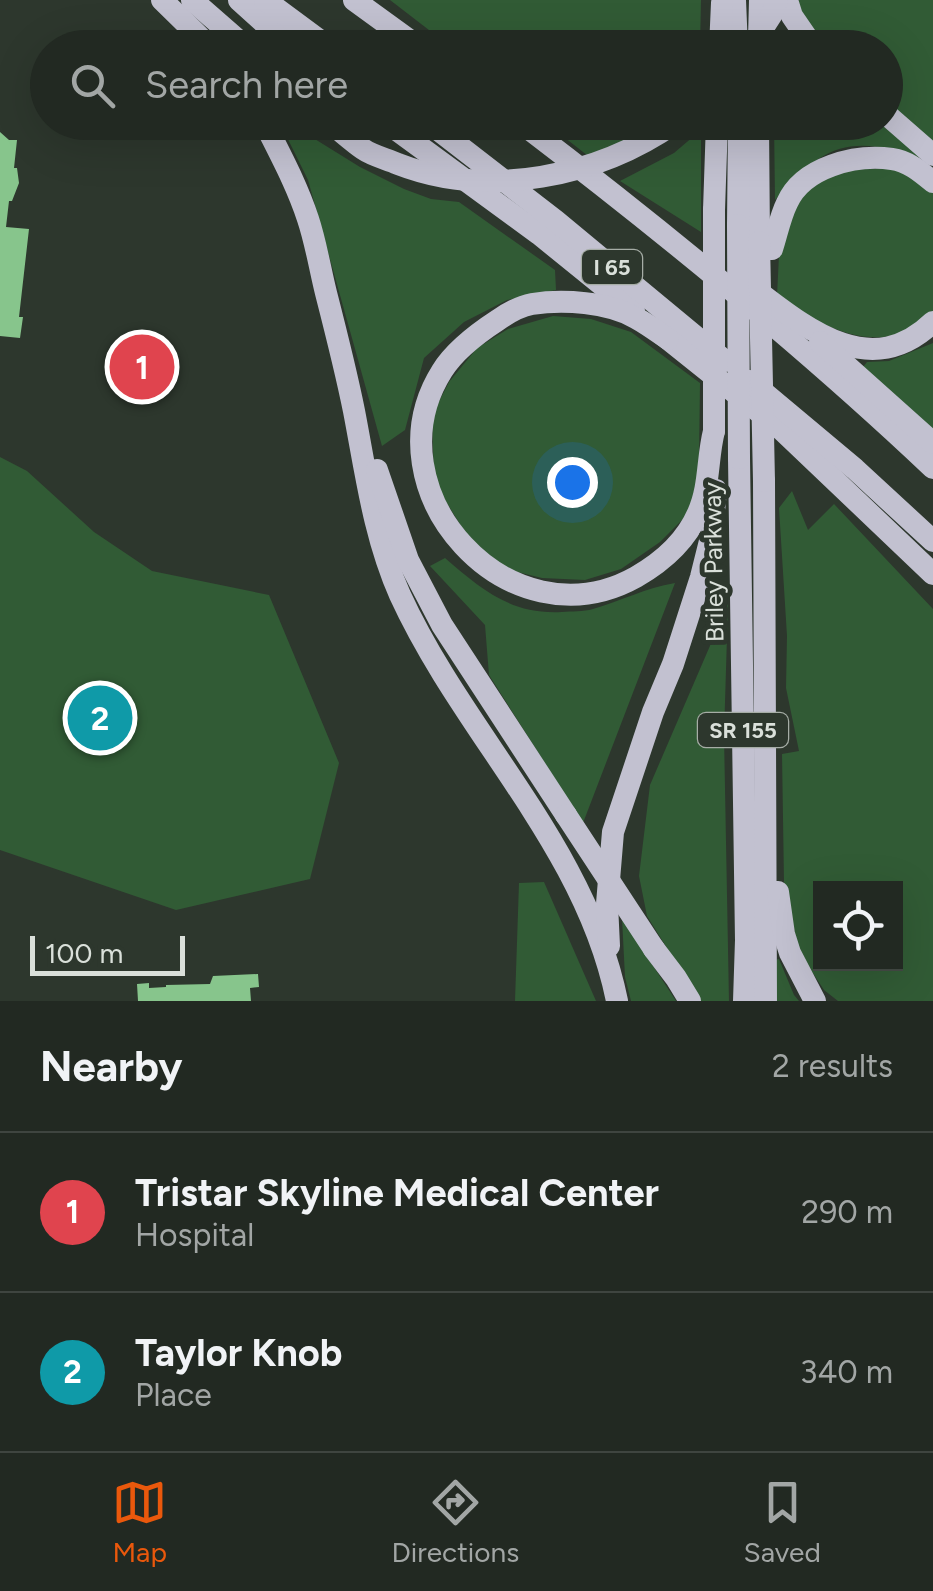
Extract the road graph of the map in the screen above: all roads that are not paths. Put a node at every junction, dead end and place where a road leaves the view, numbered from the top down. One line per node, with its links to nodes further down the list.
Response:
1 (162, 0): 11 (highway)
2 (192, 0): 12 (highway)
3 (239, 0): 13 (highway)
4 (265, 0): 14 (highway)
5 (354, 0): 15 (highway)
6 (722, 0): 16 (highway)
7 (735, 0): 17 (highway)
8 (760, 0): 18 (highway)
9 (777, 0): 19 (highway, bridge)
10 (786, 0): 20 (highway)
11 (193, 30)
12 (226, 30)
13 (272, 30)
14 (306, 30)
15 (395, 30)
16 (721, 30)
17 (736, 30)
18 (759, 30)
19 (762, 30)
20 (802, 30)
21 (903, 129): 31 (highway)
22 (273, 140): 38 (highway)
23 (352, 140): 27 (highway, bridge)
24 (411, 140): 37 (highway)
25 (451, 140): 42 (highway, I 65)
26 (544, 140): 33 (highway, I 65)
27 (648, 140)
28 (716, 140): 39 (highway, bridge)
29 (739, 140): 48 (highway, Briley Parkway / SR 155, bridge)
30 (759, 140): 34 (highway)
31 (933, 155)
32 (933, 182): 34 (highway)
33 (609, 190): 35 (highway); 41 (highway, I 65)
34 (766, 246): 44 (highway, Briley Parkway / SR 155, bridge)
35 (783, 310): 36 (highway); 40 (highway)
36 (933, 322)
37 (668, 339): 39 (highway); 43 (highway)
38 (350, 391): 45 (highway); 47 (highway, bridge)
39 (714, 431): 45 (highway)
40 (933, 443)
41 (933, 468)
42 (933, 540)
43 (933, 574)
44 (765, 790): 49 (highway, Briley Parkway / SR 155); 50 (highway)
45 (610, 966): 46 (highway)
46 (617, 1001)
47 (690, 1001)
48 (744, 1001)
49 (766, 1001)
50 (815, 1001)

